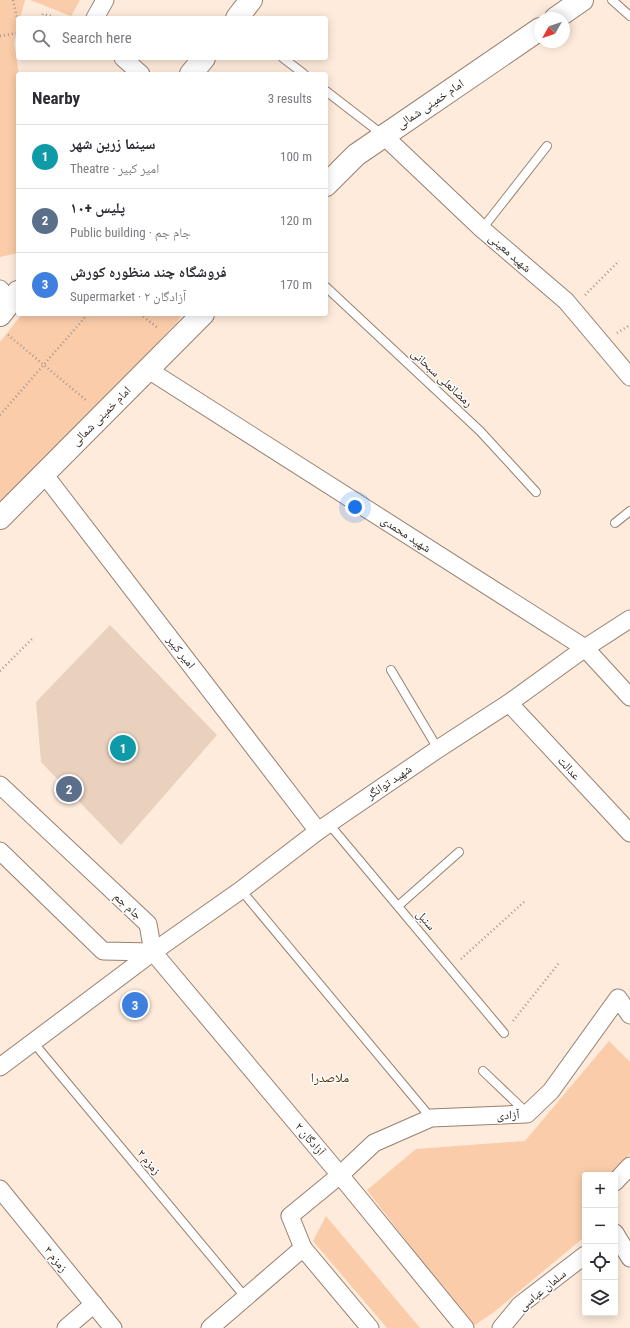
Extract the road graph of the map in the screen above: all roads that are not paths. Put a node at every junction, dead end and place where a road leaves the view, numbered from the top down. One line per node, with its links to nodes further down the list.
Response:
1 (105, 0): 6 (street)
2 (252, 0): 7 (main road)
3 (582, 0): 5 (main road)
4 (612, 0): 8 (lane)
5 (565, 12)
6 (96, 16)
7 (239, 16)
8 (630, 16)
9 (534, 33): 17 (main road, امام خمینی شمالی)
10 (125, 60): 13 (street)
11 (202, 60): 14 (main road)
12 (286, 60): 15 (lane)
13 (139, 72)
14 (193, 72)
15 (302, 72)
16 (328, 93): 17 (lane)
17 (384, 136): 19 (main road, امام خمینی شمالی); 20 (street, شهید معینی)
18 (547, 146): 20 (lane)
19 (328, 183)
20 (482, 229): 25 (street, شهید معینی)
21 (328, 289): 27 (lane, رمضانعلی سبحانی)
22 (200, 316): 23 (main road, امام خمینی شمالی)
23 (190, 323): 24 (main road, امام خمینی شمالی)
24 (148, 369): 26 (main road, امام خمینی شمالی); 32 (street, شهید محمدی)
25 (630, 377)
26 (44, 474): 29 (main road, امام خمینی شمالی); 38 (street, امیر کبیر)
27 (536, 492)
28 (630, 511): 30 (lane)
29 (0, 518)
30 (615, 523)
31 (630, 619): 32 (street, شهید توانگر)
32 (585, 648): 34 (street, شهید محمدی); 35 (street, شهید توانگر)
33 (391, 670): 36 (lane)
34 (630, 697)
35 (509, 703): 36 (street, شهید توانگر); 39 (street, عدالت)
36 (438, 749): 38 (street, شهید توانگر)
37 (0, 786): 44 (street, جام جم)
38 (323, 828): 42 (street, شهید توانگر); 43 (lane, سنبل)
39 (630, 833)
40 (0, 851): 44 (street)
41 (459, 852): 43 (lane)
42 (241, 890): 44 (street, شهید توانگر); 51 (lane)
43 (398, 906): 46 (lane, سنبل)
44 (153, 952): 47 (street, شهید توانگر); 53 (street, آزادگان ۲)
45 (630, 1015): 50 (street, آزادی)
46 (504, 1032)
47 (33, 1042): 48 (street, شهید توانگر); 60 (lane, زمزم ۲)
48 (0, 1067)
49 (483, 1071): 50 (lane)
50 (527, 1114): 51 (street, آزادی)
51 (431, 1118): 53 (street, آزادی)
52 (630, 1166): 54 (street)
53 (340, 1175): 57 (street, آزادی); 66 (street, آزادگان ۲)
54 (618, 1179)
55 (0, 1189): 61 (street, زمزم ۳)
56 (618, 1238): 59 (street)
57 (303, 1248): 60 (street); 65 (street)
58 (582, 1257): 67 (street, سلمان عباسی)
59 (630, 1258)
60 (246, 1298): 64 (street)
61 (94, 1304): 62 (street); 63 (street, زمزم ۳)
62 (66, 1328)
63 (113, 1328)
64 (210, 1328)
65 (370, 1328)
66 (465, 1328)
67 (501, 1328)

